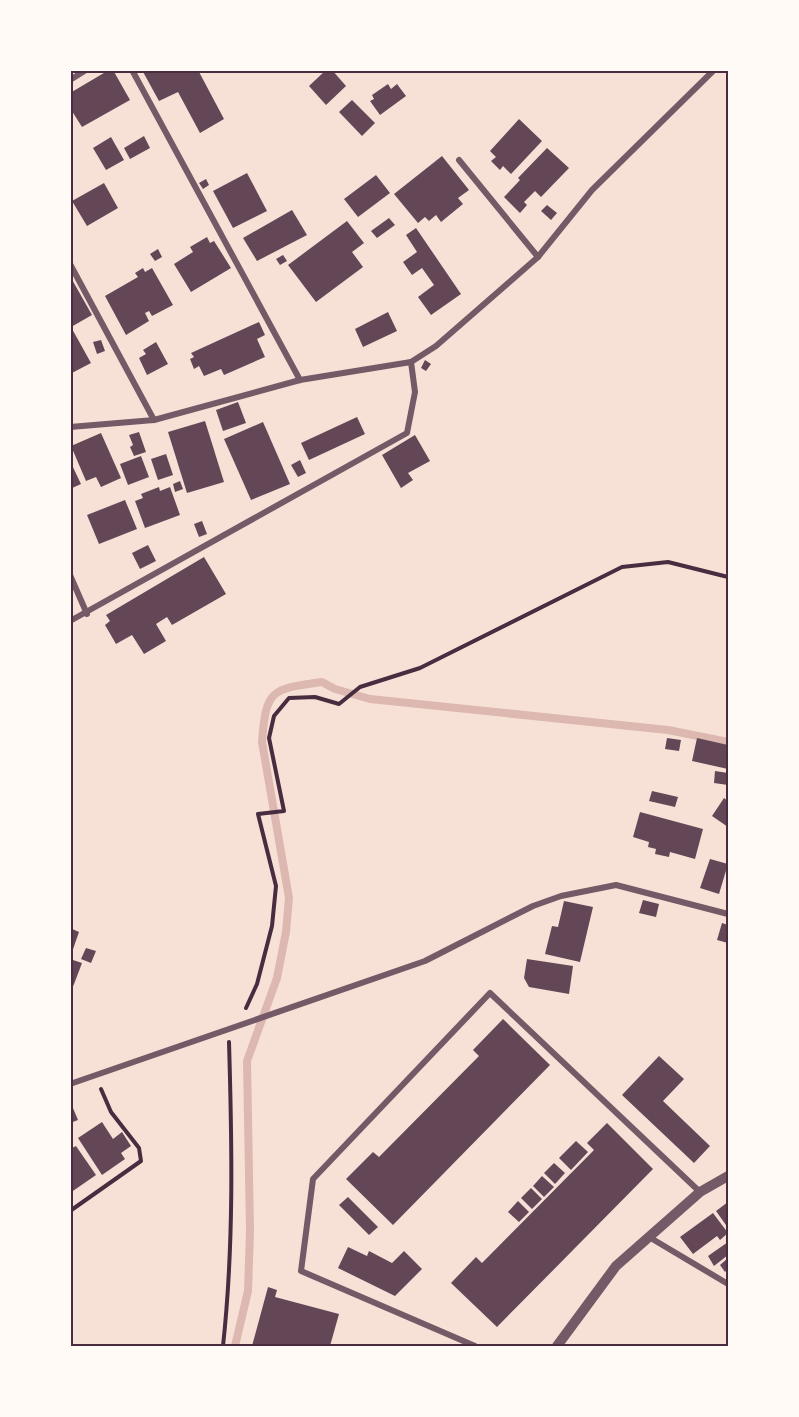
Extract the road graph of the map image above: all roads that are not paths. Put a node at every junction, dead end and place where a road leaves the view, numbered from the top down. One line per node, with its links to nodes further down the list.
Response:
1 (86, 70): 4 (street)
2 (132, 70): 9 (street)
3 (714, 70): 6 (street)
4 (70, 80)
5 (459, 160): 6 (street)
6 (538, 257): 8 (street)
7 (70, 264): 10 (street)
8 (411, 362): 9 (street); 13 (street)
9 (300, 380): 10 (street)
10 (154, 420): 11 (street)
11 (70, 427)
12 (70, 575): 13 (street)
13 (87, 614): 14 (street)
14 (70, 621)
15 (729, 914): 16 (street)
16 (70, 1084)
17 (729, 1176): 18 (street)
18 (700, 1192): 19 (street); 21 (street)
19 (649, 1237): 20 (street); 22 (street)
20 (729, 1284)
21 (474, 1347)
22 (557, 1347)

